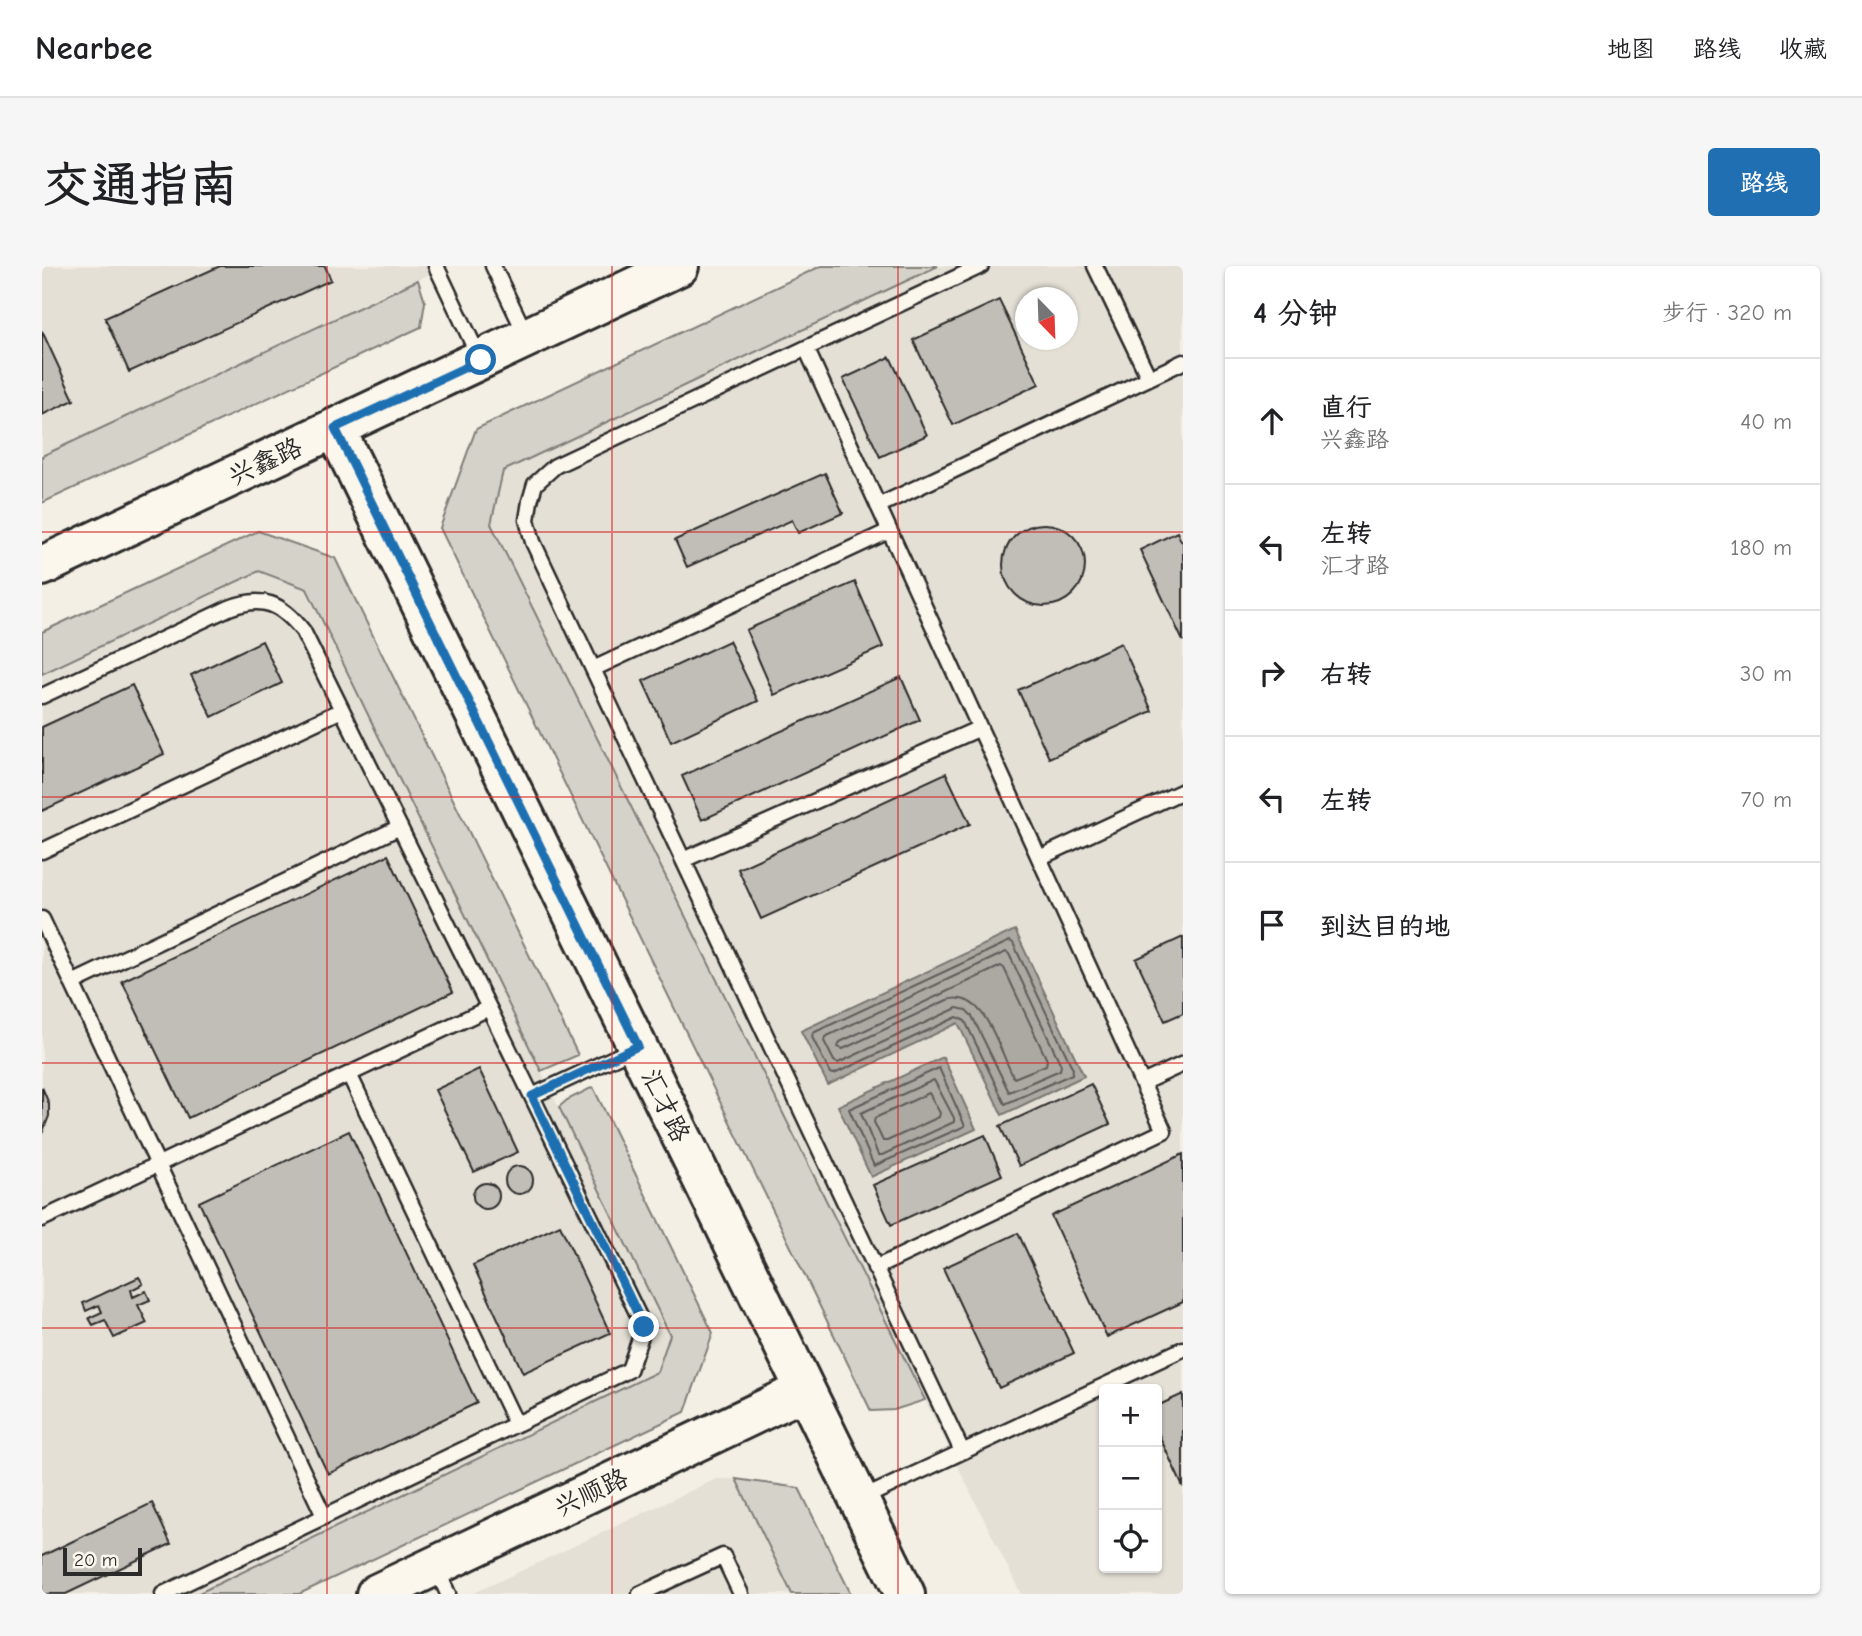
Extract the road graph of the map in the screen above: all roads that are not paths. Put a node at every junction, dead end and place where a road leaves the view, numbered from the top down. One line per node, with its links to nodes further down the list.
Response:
1 (436, 266): 8 (lane)
2 (493, 266): 6 (lane)
3 (679, 266): 6 (main road, 兴鑫路)
4 (981, 266): 7 (lane)
5 (1095, 266): 10 (lane)
6 (527, 338): 8 (main road, 兴鑫路)
7 (806, 348): 12 (lane); 15 (lane)
8 (481, 360): 11 (main road, 兴鑫路)
9 (1183, 362): 10 (lane)
10 (1149, 378): 12 (lane)
11 (335, 428): 14 (main road, 兴鑫路); 27 (main road, 汇才路)
12 (878, 506): 13 (lane)
13 (890, 531): 15 (lane); 18 (lane)
14 (42, 566)
15 (593, 669): 23 (lane)
16 (42, 696): 17 (lane)
17 (342, 710): 20 (lane); 21 (lane)
18 (979, 728): 22 (lane); 23 (lane)
19 (1183, 791): 22 (lane)
20 (400, 827): 25 (lane); 26 (lane)
21 (42, 851)
22 (1039, 858): 30 (lane)
23 (683, 860): 34 (lane)
24 (42, 919): 25 (lane)
25 (72, 983): 32 (lane)
26 (489, 1008): 29 (lane); 31 (lane)
27 (638, 1046): 31 (lane); 36 (main road, 汇才路)
28 (1183, 1064): 30 (lane)
29 (349, 1074): 32 (lane); 37 (lane)
30 (1142, 1083): 34 (lane)
31 (532, 1096): 37 (lane)
32 (158, 1164): 33 (lane); 40 (lane)
33 (42, 1219)
34 (876, 1268): 38 (lane)
35 (1183, 1349): 38 (lane)
36 (805, 1390): 39 (main road, 汇才路); 41 (main road, 兴顺路)
37 (516, 1424): 40 (lane)
38 (962, 1451): 39 (lane)
39 (859, 1500): 46 (main road, 汇才路)
40 (324, 1516): 42 (lane)
41 (442, 1580): 43 (main road, 兴顺路)
42 (163, 1594)
43 (376, 1594)
44 (640, 1594): 45 (lane)
45 (741, 1594)
46 (905, 1594)

